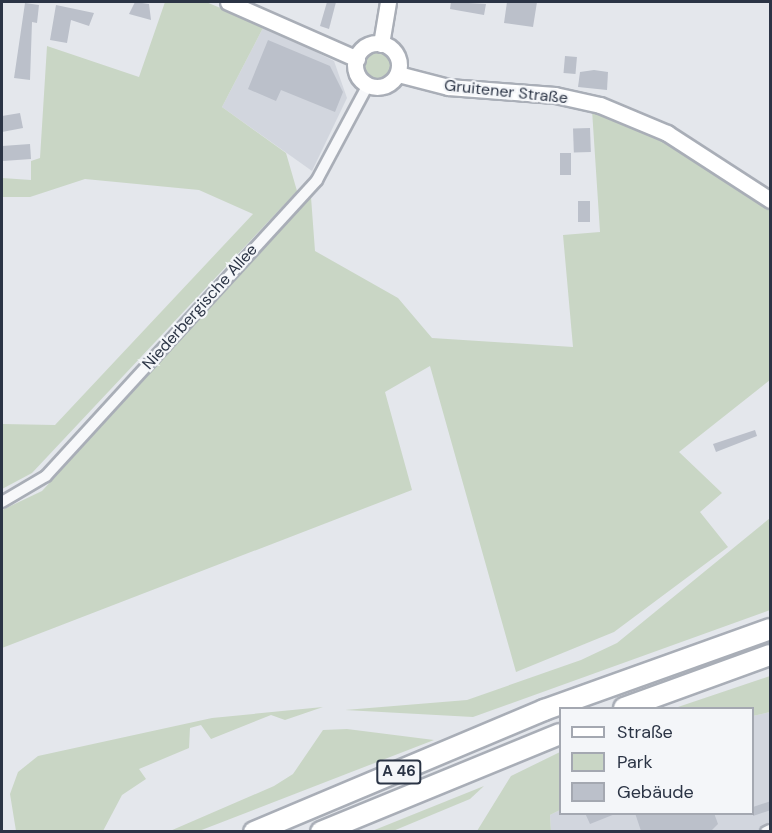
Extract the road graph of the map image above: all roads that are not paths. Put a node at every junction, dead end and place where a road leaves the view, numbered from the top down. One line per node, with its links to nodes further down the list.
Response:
1 (234, 2): 4 (main road)
2 (388, 2): 3 (main road)
3 (381, 44): 4 (main road); 5 (main road)
4 (357, 59): 6 (main road)
5 (398, 74): 6 (main road); 7 (main road, Gruitener Straße)
6 (368, 85): 8 (street, Niederbergische Allee)
7 (771, 200)
8 (2, 501)
9 (771, 629): 14 (highway, A 46)
10 (771, 656): 11 (highway)
11 (627, 707)
12 (559, 735): 15 (highway, A 46)
13 (771, 830): 16 (street)
14 (254, 831)
15 (321, 831)
16 (766, 831)

